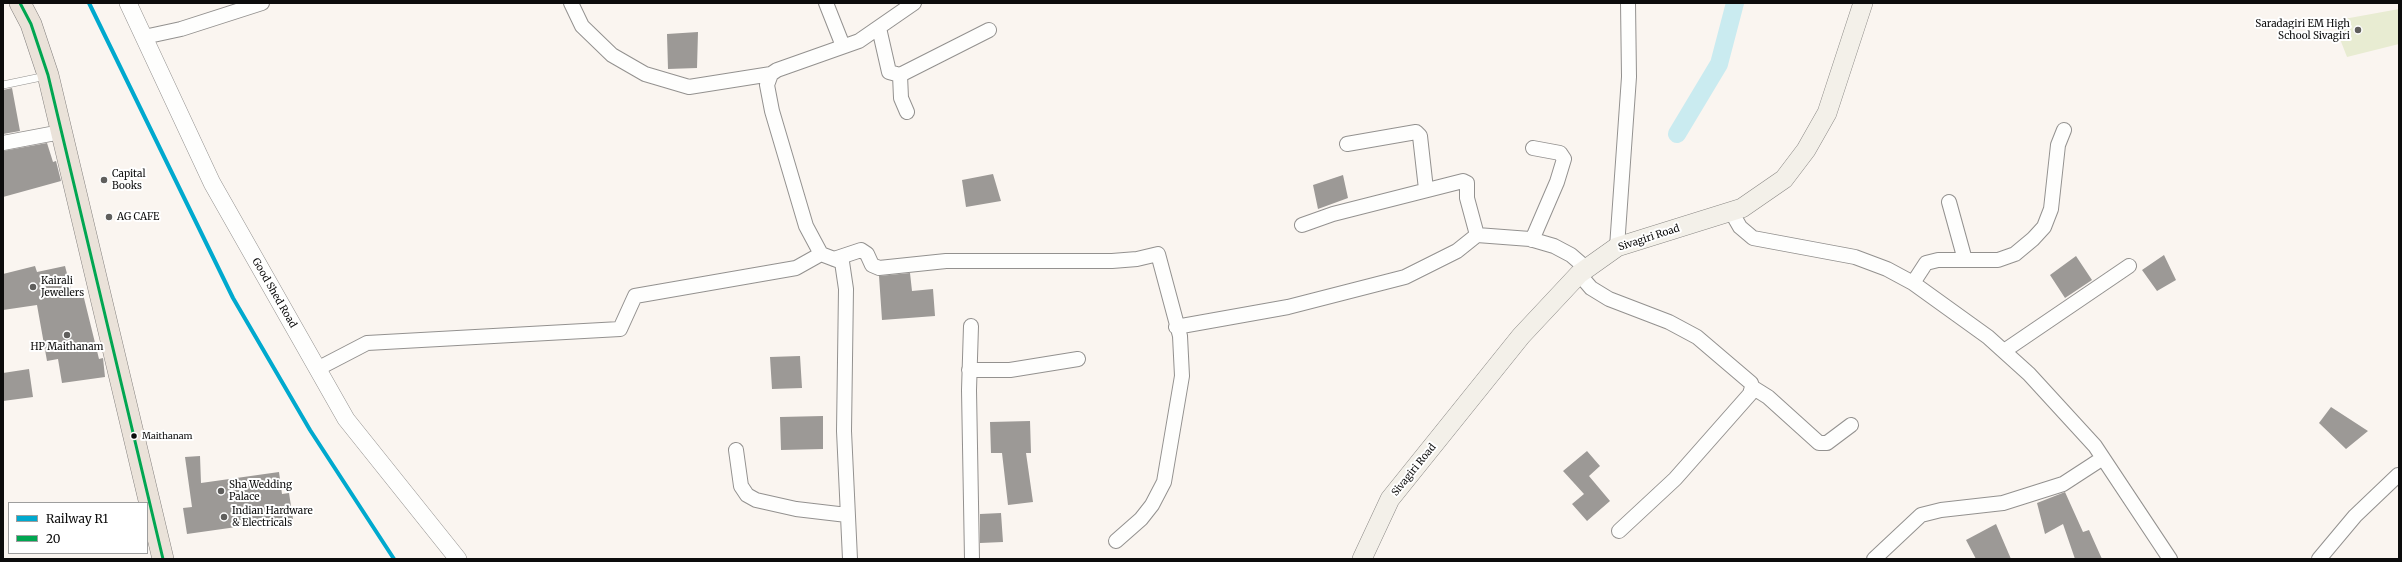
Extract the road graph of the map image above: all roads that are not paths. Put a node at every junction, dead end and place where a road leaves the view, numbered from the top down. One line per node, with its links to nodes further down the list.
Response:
1 (20, 3): 14 (main road)
2 (128, 3): 11 (street, Good Shed Road)
3 (262, 3): 11 (street)
4 (571, 3): 13 (street)
5 (826, 3): 12 (street)
6 (914, 3): 9 (street)
7 (1628, 3): 29 (street)
8 (1863, 3): 25 (main road, Sivagiri Road)
9 (879, 28): 12 (street); 15 (street)
10 (989, 30): 15 (street)
11 (144, 37): 39 (street, Good Shed Road)
12 (843, 46): 13 (street)
13 (771, 74): 30 (street)
14 (48, 75): 16 (lane); 19 (main road)
15 (900, 75): 17 (street)
16 (3, 85)
17 (907, 112)
18 (2064, 130): 31 (street)
19 (62, 132): 20 (street); 49 (main road)
20 (3, 144)
21 (1347, 144): 23 (street)
22 (1533, 148): 28 (street)
23 (1426, 190): 26 (street); 27 (street)
24 (1949, 202): 31 (street)
25 (1732, 213): 29 (main road, Sivagiri Road); 34 (street)
26 (1302, 224)
27 (1477, 235): 28 (street); 36 (street)
28 (1532, 240): 33 (street)
29 (1617, 247): 33 (main road, Sivagiri Road)
30 (828, 257): 36 (street); 39 (street); 46 (street)
31 (1965, 260): 34 (street)
32 (2129, 266): 37 (street)
33 (1582, 271): 41 (street); 53 (main road, Sivagiri Road)
34 (1913, 283): 37 (street)
35 (971, 326): 40 (street)
36 (1176, 327): 48 (street)
37 (2004, 351): 44 (street)
38 (1078, 359): 40 (street)
39 (317, 369): 50 (street, Good Shed Road)
40 (969, 370): 52 (street)
41 (1752, 387): 42 (street); 47 (street)
42 (1851, 425)
43 (736, 450): 46 (street)
44 (2103, 458): 54 (street); 55 (street)
45 (2398, 475): 56 (street)
46 (847, 515): 51 (street)
47 (1619, 531)
48 (1116, 540)
49 (163, 559)
50 (458, 559)
51 (850, 559)
52 (972, 559)
53 (1362, 559)
54 (1874, 559)
55 (2170, 559)
56 (2319, 559)

